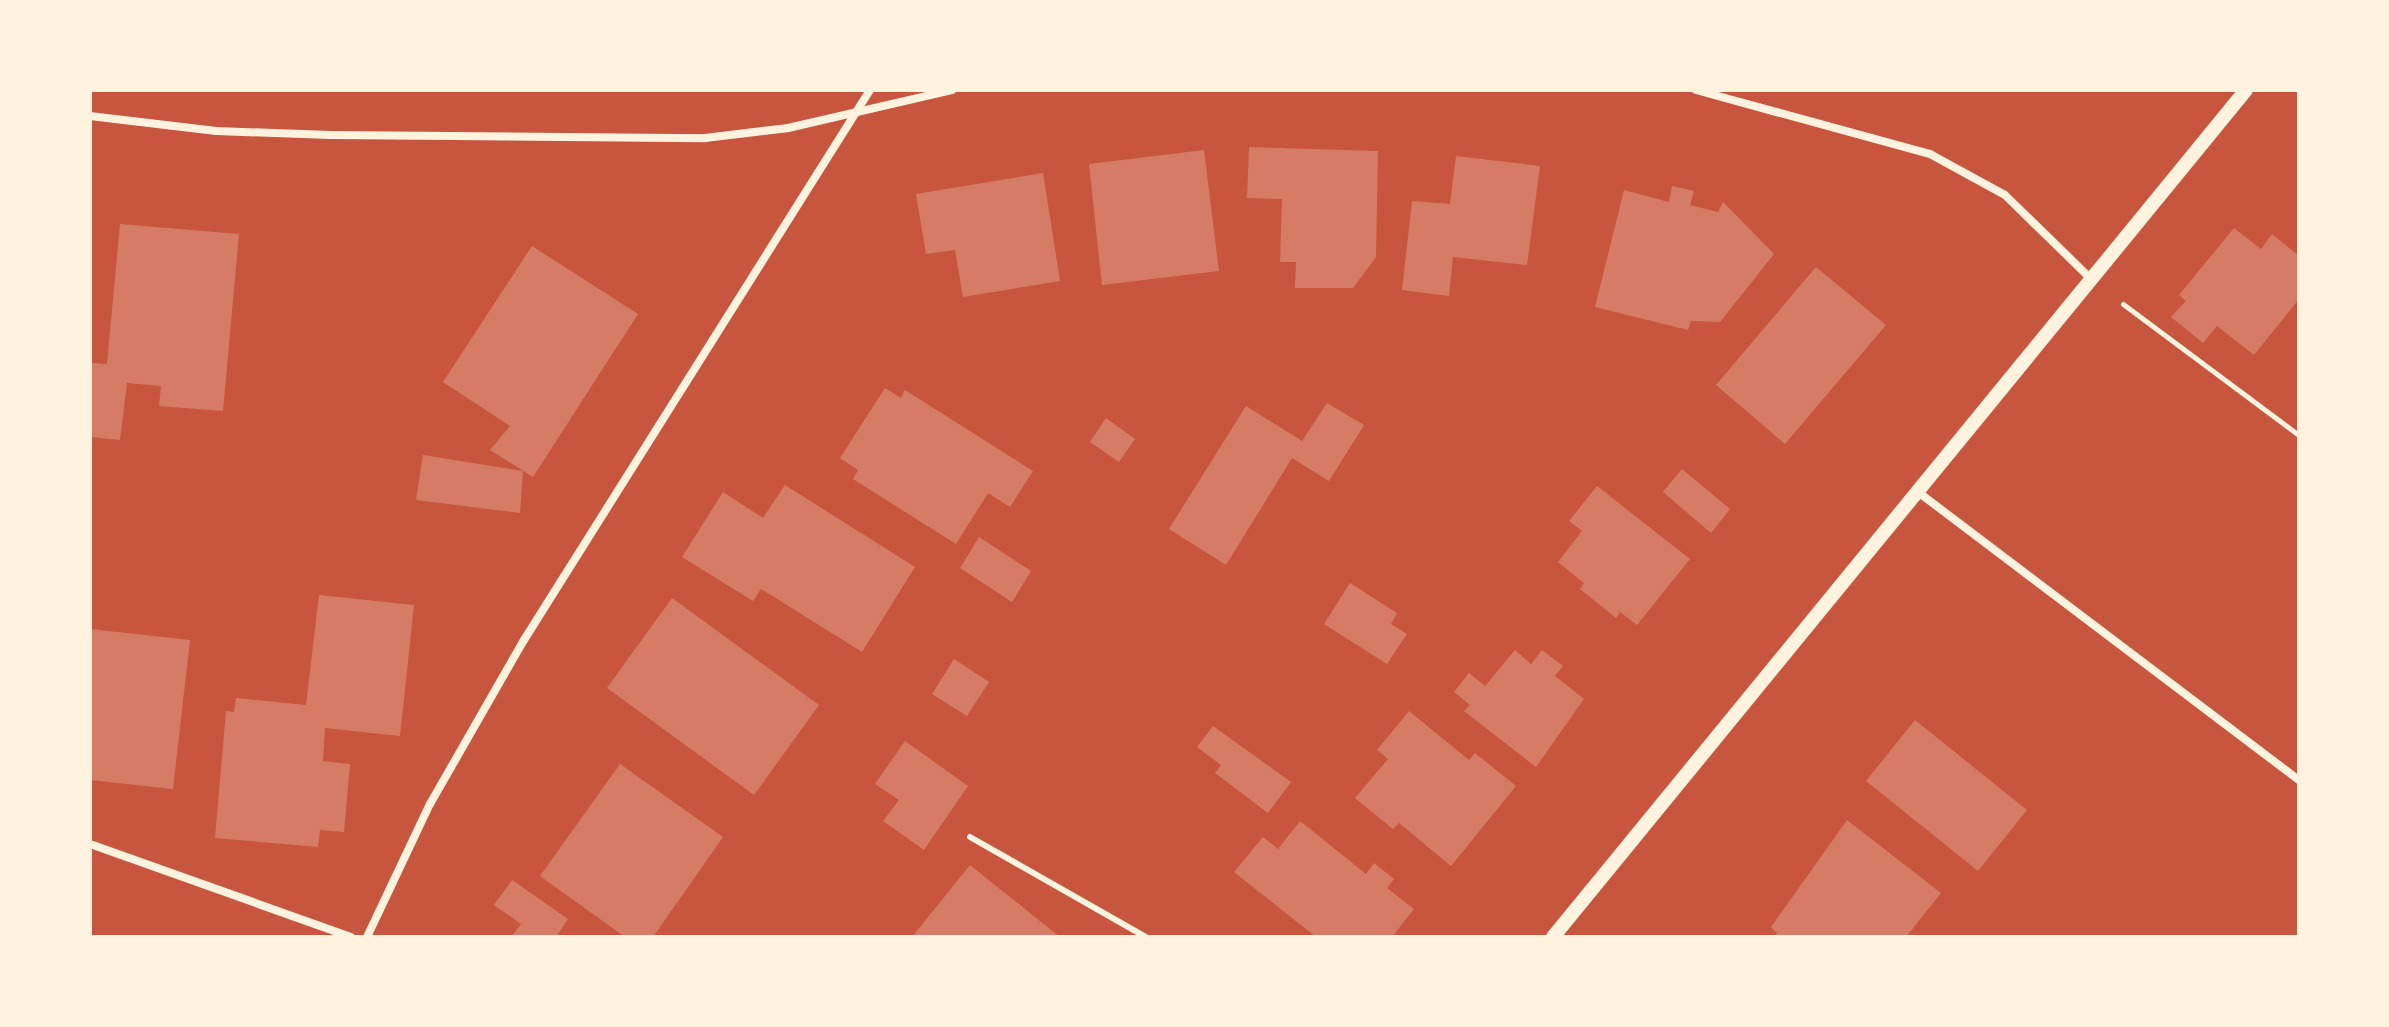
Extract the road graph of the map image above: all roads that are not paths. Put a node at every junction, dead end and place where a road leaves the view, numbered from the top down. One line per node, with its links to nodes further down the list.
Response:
1 (870, 90): 5 (street)
2 (952, 90): 5 (street)
3 (1696, 90): 7 (street)
4 (2246, 90): 7 (street)
5 (857, 110): 6 (street); 13 (street)
6 (90, 116)
7 (2090, 278): 8 (street)
8 (1918, 492): 9 (street); 15 (street)
9 (2299, 780)
10 (970, 837): 14 (lane)
11 (90, 844): 12 (street)
12 (351, 937)
13 (367, 937)
14 (1146, 937)
15 (1553, 937)

